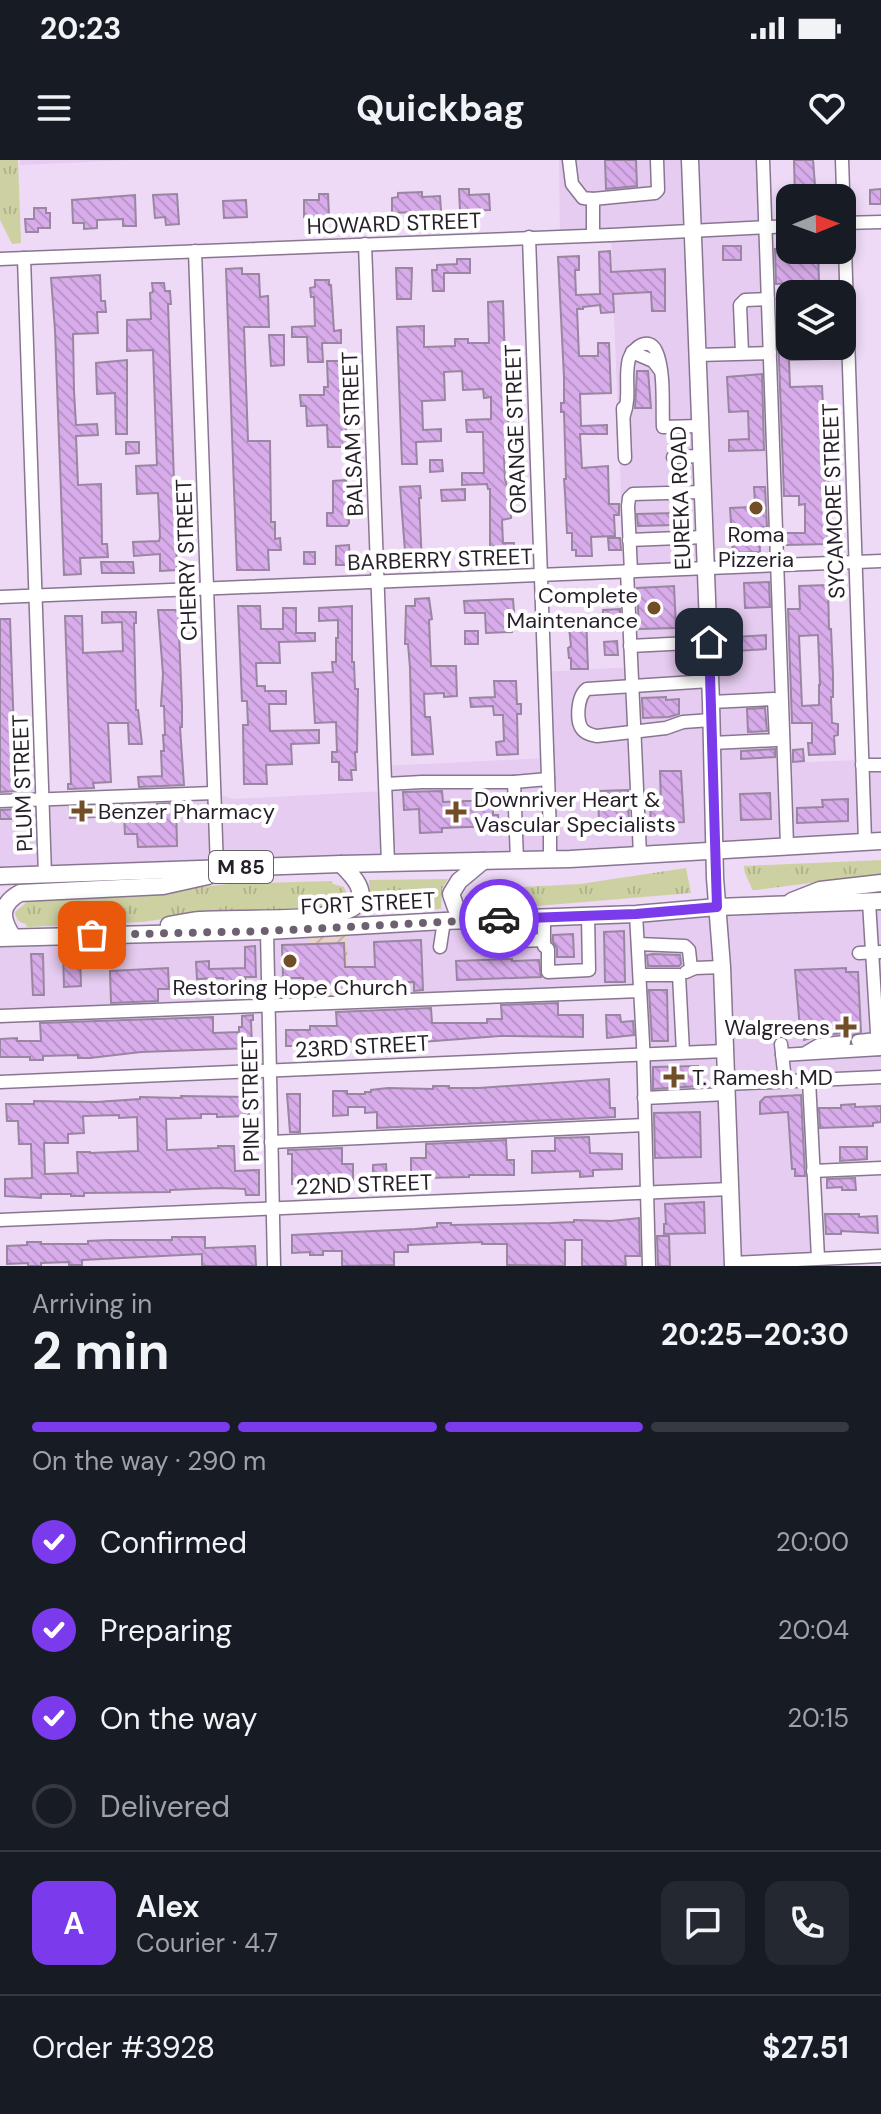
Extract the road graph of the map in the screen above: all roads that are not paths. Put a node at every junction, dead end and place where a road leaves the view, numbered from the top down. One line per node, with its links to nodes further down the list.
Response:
1 (569, 160): 7 (street)
2 (657, 160): 7 (street)
3 (690, 160): 12 (main road, EUREKA ROAD)
4 (763, 160): 10 (street)
5 (842, 160): 6 (street, SYCAMORE STREET)
6 (842, 184)
7 (593, 199): 13 (street)
8 (881, 222): 9 (street)
9 (856, 223)
10 (765, 227): 11 (street, HOWARD STREET); 12 (street, HOWARD STREET); 20 (street)
11 (776, 227)
12 (693, 231): 13 (street, HOWARD STREET); 23 (main road, EUREKA ROAD)
13 (593, 235): 14 (street, HOWARD STREET)
14 (529, 237): 15 (street, HOWARD STREET); 38 (street, ORANGE STREET)
15 (365, 244): 16 (street, HOWARD STREET); 39 (street, BALSAM STREET)
16 (195, 251): 17 (street, HOWARD STREET); 40 (street, CHERRY STREET)
17 (24, 258): 18 (street, HOWARD STREET); 41 (street, PLUM STREET)
18 (0, 259)
19 (845, 264): 34 (street, SYCAMORE STREET)
20 (768, 299): 21 (street); 22 (street)
21 (742, 353): 22 (street); 23 (street)
22 (770, 353): 35 (street)
23 (697, 355): 26 (main road, EUREKA ROAD)
24 (660, 370): 25 (street); 25 (street); 26 (street)
25 (624, 415): 29 (street)
26 (699, 426): 27 (main road, EUREKA ROAD)
27 (701, 456): 28 (street); 30 (main road, EUREKA ROAD)
28 (673, 457)
29 (625, 458)
30 (702, 492): 31 (main road, EUREKA ROAD); 32 (street)
31 (704, 537): 32 (street); 36 (main road, EUREKA ROAD)
32 (629, 540): 37 (street)
33 (881, 561): 34 (street, BARBERRY STREET)
34 (856, 562): 35 (street, BARBERRY STREET); 51 (street, SYCAMORE STREET)
35 (779, 566): 36 (street, BARBERRY STREET); 60 (street)
36 (705, 569): 37 (street, BARBERRY STREET); 43 (main road, EUREKA ROAD)
37 (629, 572): 38 (street, BARBERRY STREET); 44 (street)
38 (540, 575): 39 (street, BARBERRY STREET); 53 (street, ORANGE STREET)
39 (378, 582): 40 (street, BARBERRY STREET); 55 (street, BALSAM STREET)
40 (207, 588): 41 (street, BARBERRY STREET); 56 (street, CHERRY STREET)
41 (36, 596): 42 (street, BARBERRY STREET); 57 (street, PLUM STREET)
42 (0, 597)
43 (709, 642): 44 (street); 45 (main road, EUREKA ROAD)
44 (630, 646): 46 (street)
45 (710, 681): 46 (street); 47 (main road, EUREKA ROAD)
46 (632, 685): 49 (street); 49 (street)
47 (711, 702): 48 (main road, EUREKA ROAD); 50 (street)
48 (711, 720): 49 (street); 50 (main road, EUREKA ROAD)
49 (634, 732): 62 (street)
50 (712, 743): 61 (main road, EUREKA ROAD)
51 (862, 765): 52 (street); 59 (street, SYCAMORE STREET)
52 (881, 765)
53 (548, 779): 54 (street); 63 (street, ORANGE STREET)
54 (514, 782): 55 (street); 64 (street)
55 (386, 784): 66 (street, BALSAM STREET)
56 (214, 793): 57 (street); 69 (street, CHERRY STREET)
57 (43, 799): 58 (street); 70 (street, PLUM STREET)
58 (0, 801)
59 (873, 841): 60 (main road, FORT STREET / M 85)
60 (787, 845): 61 (main road, FORT STREET / M 85)
61 (715, 850): 62 (main road, FORT STREET / M 85); 75 (main road, EUREKA ROAD)
62 (640, 855): 63 (main road, FORT STREET / M 85)
63 (550, 859): 64 (main road, FORT STREET / M 85)
64 (517, 860): 65 (main road, FORT STREET / M 85)
65 (483, 861): 66 (main road, FORT STREET / M 85); 80 (main road)
66 (388, 863): 67 (main road, FORT STREET / M 85)
67 (341, 864): 68 (main road, FORT STREET / M 85); 83 (main road)
68 (245, 867): 69 (main road, FORT STREET / M 85); 84 (main road)
69 (217, 868): 70 (main road, FORT STREET / M 85)
70 (45, 875): 71 (main road, FORT STREET / M 85)
71 (0, 876)
72 (881, 883): 74 (main road)
73 (875, 902): 74 (main road, FORT STREET); 90 (street)
74 (783, 905): 75 (main road, FORT STREET)
75 (717, 907): 76 (main road, FORT STREET); 92 (main road, EUREKA ROAD)
76 (636, 914): 77 (main road, FORT STREET); 87 (street)
77 (588, 916): 78 (main road, FORT STREET); 85 (street)
78 (544, 918): 79 (main road, FORT STREET); 85 (street)
79 (500, 919): 80 (main road, FORT STREET); 88 (street)
80 (475, 920): 81 (main road, FORT STREET)
81 (444, 921): 82 (main road, FORT STREET); 89 (street)
82 (267, 931): 83 (main road, FORT STREET); 97 (street, PINE STREET)
83 (145, 934): 84 (main road, FORT STREET)
84 (7, 938)
85 (544, 940): 86 (street)
86 (519, 941)
87 (638, 944): 93 (street); 94 (street)
88 (501, 945)
89 (440, 947)
90 (877, 952): 91 (street); 95 (street)
91 (859, 953)
92 (722, 967): 93 (street); 101 (main road, EUREKA ROAD)
93 (685, 972): 94 (street); 102 (street)
94 (640, 975): 96 (street)
95 (878, 983): 100 (street)
96 (640, 991): 97 (street); 104 (street)
97 (268, 1005): 98 (street); 106 (street, PINE STREET)
98 (0, 1016)
99 (858, 1043): 100 (street)
100 (878, 1046): 103 (street)
101 (725, 1051): 102 (street, 23RD STREET); 111 (main road, EUREKA ROAD)
102 (683, 1052): 104 (street, 23RD STREET)
103 (819, 1053): 105 (street); 105 (street)
104 (643, 1054): 106 (street, 23RD STREET); 112 (street)
105 (805, 1054): 109 (street)
106 (269, 1070): 110 (street, 23RD STREET); 114 (street, PINE STREET)
107 (881, 1077): 108 (street)
108 (809, 1080): 109 (street); 116 (street)
109 (785, 1081): 111 (street)
110 (0, 1082)
111 (727, 1089): 112 (street); 117 (main road, EUREKA ROAD)
112 (644, 1098): 113 (street)
113 (645, 1125): 114 (street); 118 (street)
114 (271, 1142): 119 (street, PINE STREET)
115 (881, 1168): 116 (street)
116 (813, 1171): 122 (street)
117 (730, 1189): 118 (street, 22ND STREET); 123 (main road, EUREKA ROAD)
118 (647, 1192): 119 (street, 22ND STREET); 125 (street)
119 (273, 1208): 120 (street, 22ND STREET); 124 (street, PINE STREET)
120 (0, 1220)
121 (881, 1256): 122 (street)
122 (818, 1258): 123 (street)
123 (733, 1264)
124 (274, 1266)
125 (649, 1266)

